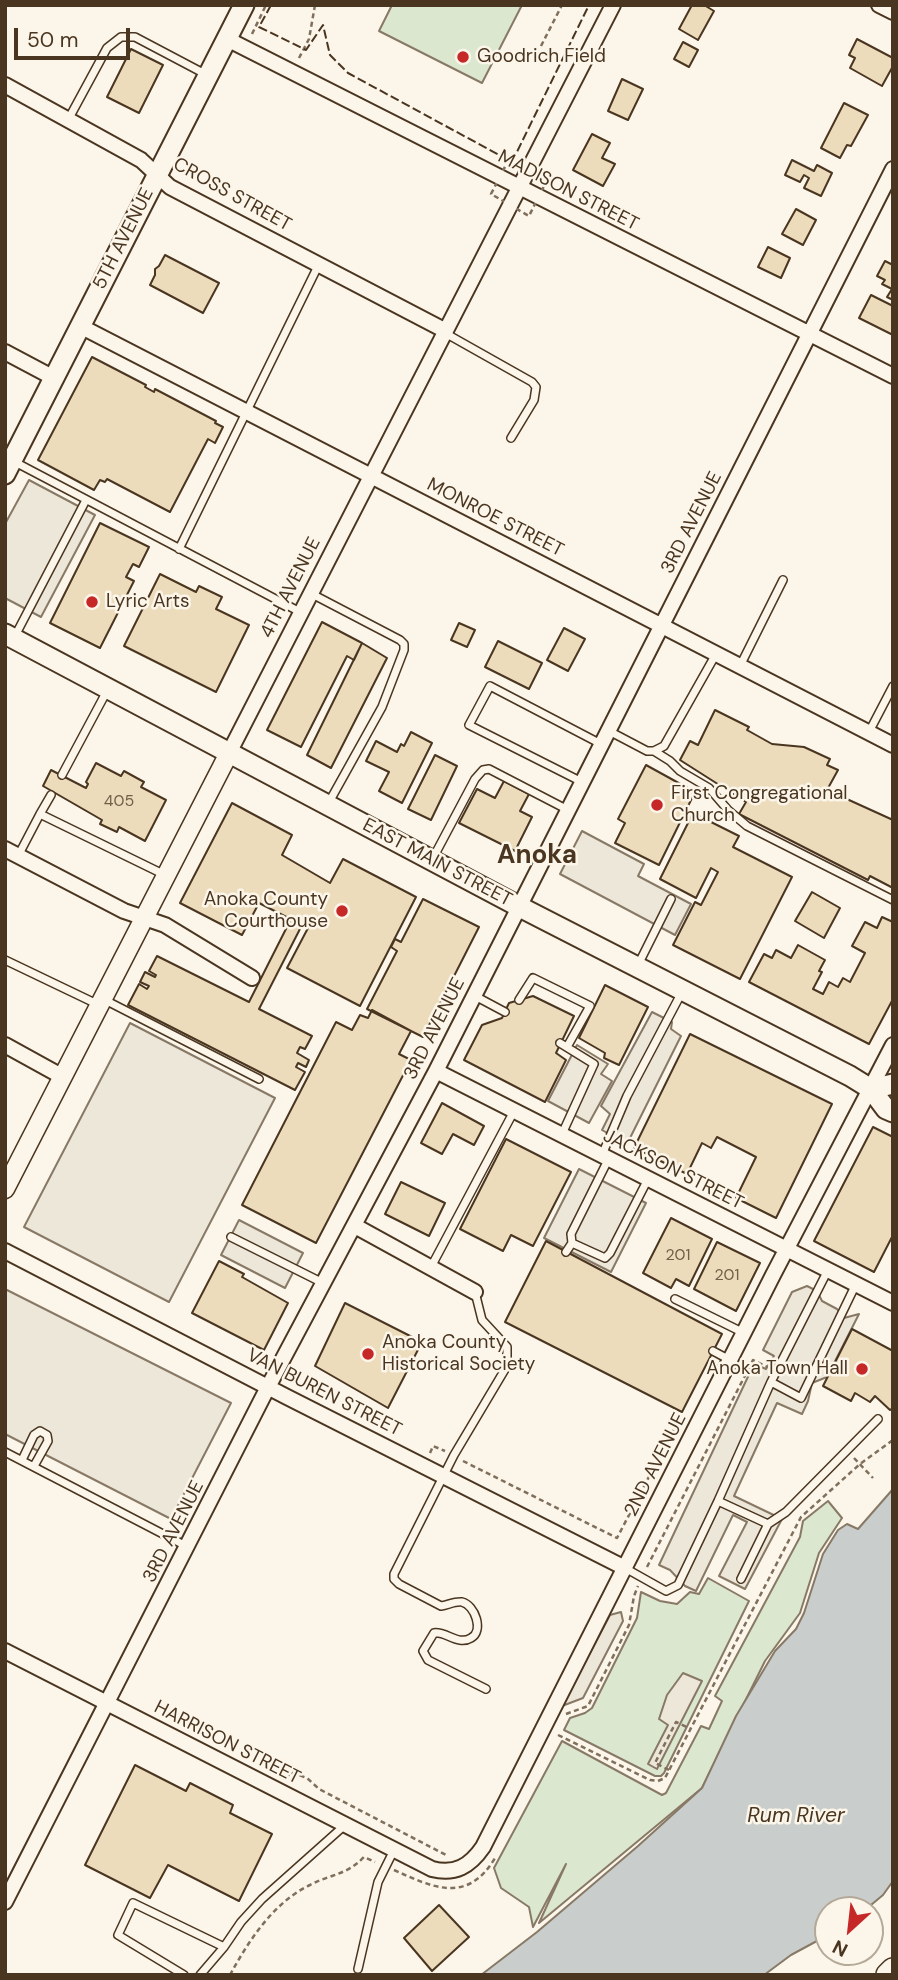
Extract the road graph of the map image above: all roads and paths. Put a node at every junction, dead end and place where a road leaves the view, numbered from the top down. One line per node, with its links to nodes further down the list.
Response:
1 (244, 5): 9 (main road, 5TH AVENUE)
2 (266, 5): 8 (path)
3 (315, 5): 11 (path)
4 (562, 5): 10 (path)
5 (613, 5): 17 (street, 4TH AVENUE)
6 (879, 5): 7 (street)
7 (893, 12)
8 (251, 34)
9 (227, 39): 12 (main road, 5TH AVENUE); 17 (street, MADISON STREET)
10 (541, 46)
11 (297, 62)
12 (209, 75): 14 (lane); 16 (main road, 5TH AVENUE)
13 (5, 85): 14 (street, CROSS STREET)
14 (68, 120): 16 (street, CROSS STREET)
15 (893, 169): 21 (street, 3RD AVENUE)
16 (157, 175): 18 (street, CROSS STREET); 19 (main road, 5TH AVENUE)
17 (519, 188): 20 (street, 4TH AVENUE); 21 (street, MADISON STREET)
18 (320, 264): 20 (street, CROSS STREET); 25 (lane)
19 (80, 326): 24 (main road, 5TH AVENUE); 25 (street, MONROE STREET)
20 (445, 332): 26 (lane); 28 (street, 4TH AVENUE)
21 (809, 333): 23 (street, MADISON STREET); 34 (street, 3RD AVENUE)
22 (5, 352): 24 (street)
23 (893, 376)
24 (54, 378): 27 (main road, 5TH AVENUE)
25 (247, 411): 28 (street, MONROE STREET); 30 (lane)
26 (511, 438)
27 (9, 467): 29 (lane)
28 (372, 476): 32 (street, 4TH AVENUE); 34 (street, MONROE STREET)
29 (86, 500): 30 (lane); 35 (lane)
30 (179, 549): 33 (lane)
31 (783, 580): 37 (lane)
32 (312, 594): 33 (street, 4TH AVENUE); 48 (lane)
33 (302, 613): 44 (street, 4TH AVENUE)
34 (662, 626): 36 (street, MONROE STREET); 41 (street, 3RD AVENUE)
35 (9, 636): 39 (main road, EAST MAIN STREET)
36 (716, 654): 37 (street, MONROE STREET); 43 (lane)
37 (740, 666): 40 (street, MONROE STREET)
38 (893, 686): 40 (lane)
39 (108, 688): 44 (main road, EAST MAIN STREET); 45 (lane)
40 (869, 733): 42 (street, MONROE STREET)
41 (605, 738): 43 (lane); 46 (street, 3RD AVENUE); 46 (lane)
42 (893, 745)
43 (654, 751): 55 (lane)
44 (229, 752): 48 (main road, EAST MAIN STREET); 53 (street, 4TH AVENUE)
45 (62, 775)
46 (582, 782): 49 (street, 3RD AVENUE)
47 (51, 795): 50 (lane)
48 (328, 805): 52 (main road, EAST MAIN STREET)
49 (568, 810): 52 (lane); 56 (street, 3RD AVENUE)
50 (40, 814): 51 (lane); 53 (lane)
51 (12, 853): 57 (street)
52 (432, 860): 56 (main road, EAST MAIN STREET)
53 (166, 876): 57 (street, 4TH AVENUE)
54 (670, 899): 59 (lane)
55 (893, 900)
56 (518, 906): 59 (main road, EAST MAIN STREET); 62 (street, 3RD AVENUE)
57 (143, 919): 60 (street); 64 (street, 4TH AVENUE)
58 (5, 960): 64 (lane)
59 (636, 967): 61 (main road, EAST MAIN STREET)
60 (252, 978)
61 (682, 991): 72 (main road, EAST MAIN STREET); 76 (lane)
62 (474, 995): 65 (lane); 68 (street, 3RD AVENUE)
63 (519, 1000): 75 (lane)
64 (101, 1002): 69 (street, 4TH AVENUE); 70 (lane)
65 (505, 1012)
66 (5, 1045): 69 (street)
67 (893, 1045): 72 (street, 2ND AVENUE)
68 (436, 1071): 73 (street, JACKSON STREET); 79 (street, 3RD AVENUE)
69 (63, 1077): 78 (street, 4TH AVENUE)
70 (260, 1079)
71 (893, 1084): 72 (main road)
72 (871, 1089): 74 (main road, EAST MAIN STREET); 82 (street, 2ND AVENUE)
73 (514, 1110): 75 (street, JACKSON STREET); 85 (lane)
74 (893, 1112)
75 (562, 1134): 76 (street, JACKSON STREET)
76 (606, 1156): 77 (street, JACKSON STREET); 81 (lane)
77 (649, 1179): 81 (lane); 82 (street, JACKSON STREET)
78 (5, 1189)
79 (355, 1226): 85 (street); 87 (street, 3RD AVENUE)
80 (231, 1237): 87 (lane)
81 (572, 1243): 84 (lane)
82 (786, 1250): 86 (street, JACKSON STREET); 92 (street, 2ND AVENUE)
83 (5, 1251): 97 (street, VAN BUREN STREET)
84 (566, 1252)
85 (431, 1268): 89 (street)
86 (828, 1270): 88 (street, JACKSON STREET); 95 (lane)
87 (324, 1284): 97 (street, 3RD AVENUE)
88 (856, 1284): 91 (street, JACKSON STREET); 96 (lane)
89 (475, 1292): 106 (lane)
90 (675, 1299): 92 (lane)
91 (893, 1303)
92 (744, 1334): 94 (street, 2ND AVENUE)
93 (713, 1351): 94 (lane)
94 (731, 1360): 112 (street, 2ND AVENUE)
95 (776, 1371): 96 (lane); 111 (path)
96 (771, 1382): 108 (lane)
97 (268, 1387): 106 (street, VAN BUREN STREET); 110 (street, 3RD AVENUE)
98 (878, 1419): 109 (lane)
99 (677, 1423): 103 (path)
100 (893, 1440): 104 (path)
101 (5, 1452): 102 (lane)
102 (22, 1460): 105 (lane); 105 (lane)
103 (464, 1461)
104 (860, 1464): 107 (path); 119 (path)
105 (34, 1466): 110 (lane)
106 (443, 1475): 112 (street, VAN BUREN STREET); 116 (lane)
107 (873, 1478)
108 (718, 1501): 109 (lane); 112 (lane)
109 (768, 1524): 113 (lane)
110 (188, 1547): 117 (street, 3RD AVENUE)
111 (648, 1564)
112 (625, 1568): 128 (street, 2ND AVENUE)
113 (741, 1578)
114 (634, 1596): 118 (path)
115 (5, 1651): 117 (street, HARRISON STREET)
116 (486, 1689)
117 (107, 1703): 123 (street, HARRISON STREET); 130 (street, 3RD AVENUE)
118 (565, 1715)
119 (691, 1729): 121 (path); 121 (path)
120 (553, 1744): 121 (path)
121 (669, 1770)
122 (290, 1772): 127 (path)
123 (345, 1825): 124 (street, HARRISON STREET); 132 (lane)
124 (394, 1850): 128 (street, HARRISON STREET); 133 (lane)
125 (499, 1850): 129 (path)
126 (363, 1857): 137 (path)
127 (450, 1860)
128 (432, 1869)
129 (399, 1872)
130 (11, 1877): 131 (street, 3RD AVENUE)
131 (5, 1902)
132 (224, 1947): 135 (lane); 136 (lane)
133 (358, 1969)
134 (893, 1970): 138 (highway)
135 (184, 1975)
136 (200, 1975)
137 (230, 1975)
138 (888, 1975)

